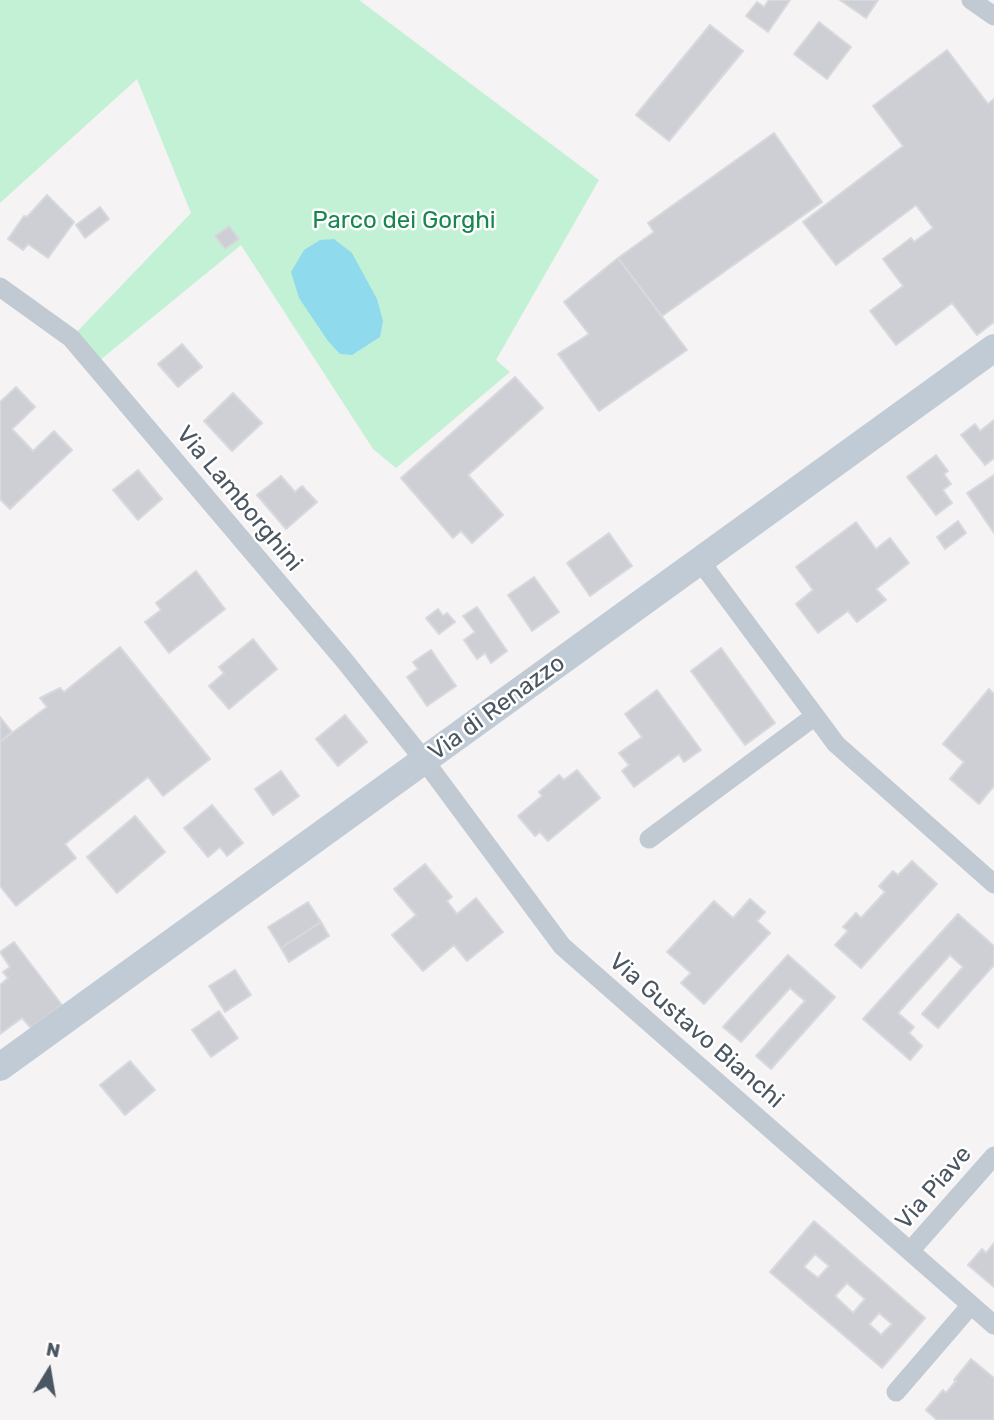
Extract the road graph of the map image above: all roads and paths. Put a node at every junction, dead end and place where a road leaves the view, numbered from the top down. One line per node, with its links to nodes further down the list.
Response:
1 (971, 0): 2 (street)
2 (994, 16)
3 (0, 287): 7 (street, Via Lamborghini)
4 (994, 348): 5 (street, Via di Renazzo)
5 (700, 561): 6 (street); 7 (street, Via di Renazzo)
6 (815, 716): 8 (street); 9 (street)
7 (424, 760): 10 (street, Via di Renazzo); 12 (street, Via Gustavo Bianchi)
8 (649, 839)
9 (994, 884)
10 (0, 1067)
11 (994, 1156): 12 (street, Via Piave)
12 (910, 1251): 13 (street, Via Gustavo Bianchi)
13 (971, 1305): 14 (street, Via Gustavo Bianchi); 15 (street)
14 (994, 1325)
15 (896, 1392)

